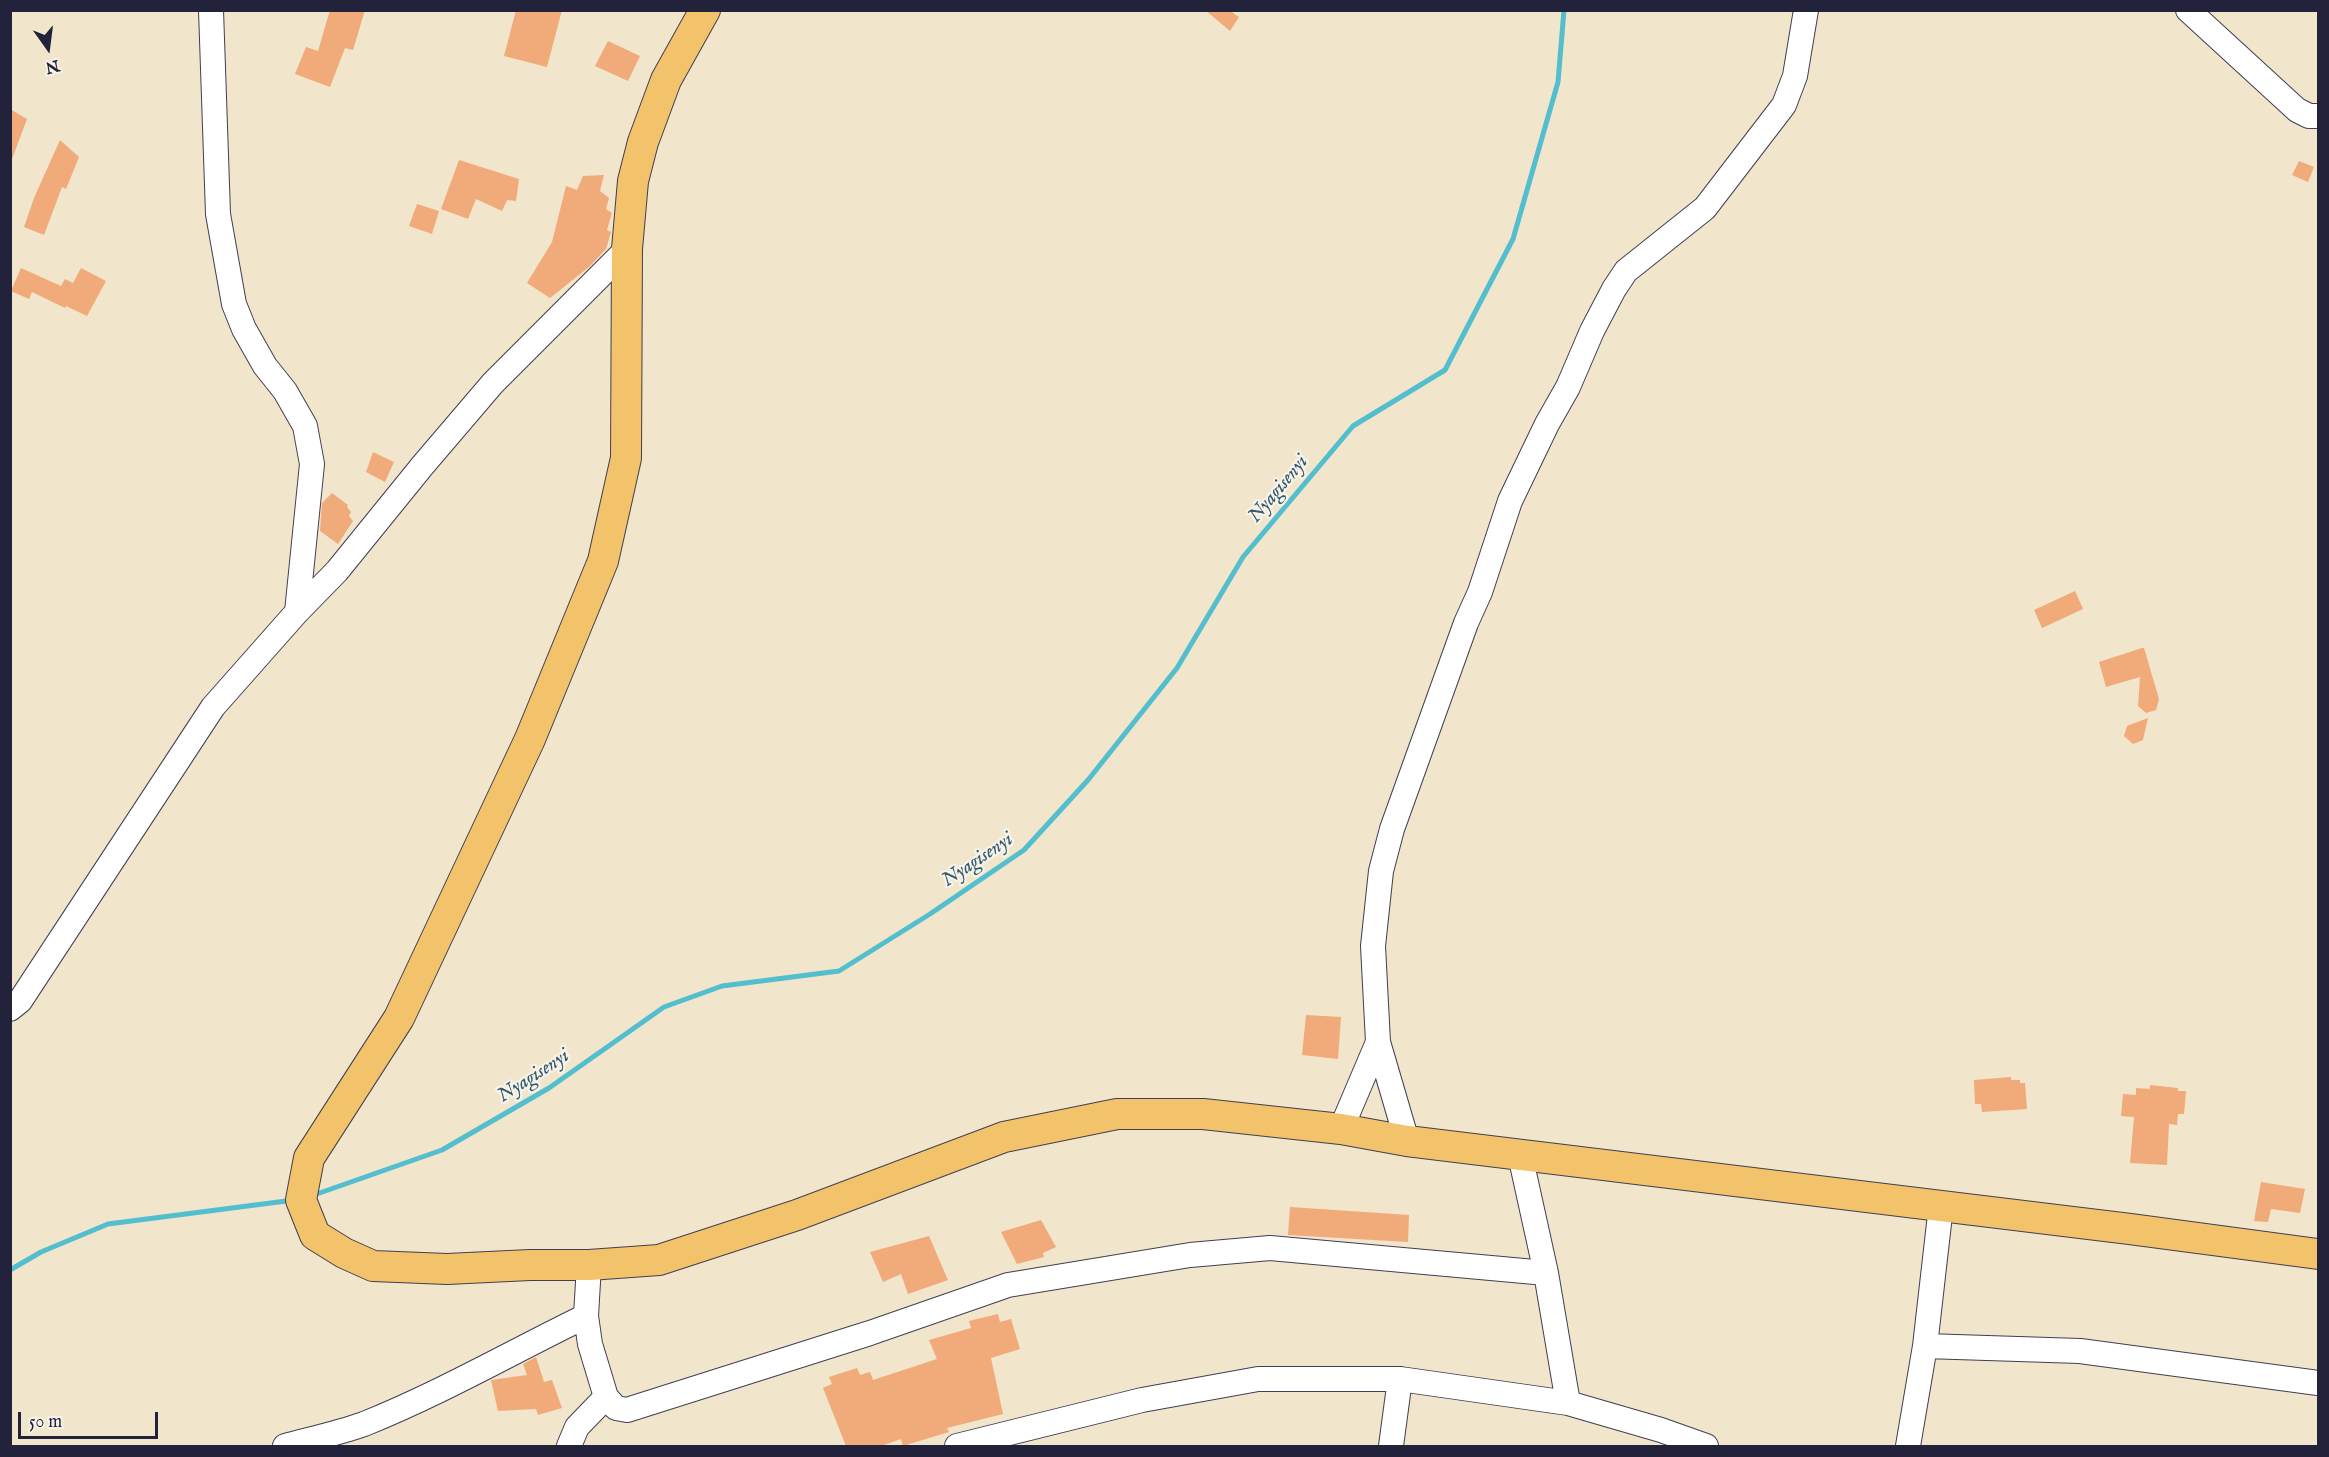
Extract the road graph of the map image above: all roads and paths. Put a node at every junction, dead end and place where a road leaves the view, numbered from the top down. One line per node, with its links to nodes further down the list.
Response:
1 (211, 10): 7 (street)
2 (705, 10): 6 (main road)
3 (1806, 10): 9 (street)
4 (2188, 10): 5 (street)
5 (2319, 116)
6 (627, 249): 7 (street); 15 (main road)
7 (297, 612): 8 (street)
8 (10, 1009)
9 (1378, 1042): 10 (street); 11 (street)
10 (1341, 1129): 11 (main road); 15 (main road)
11 (1407, 1141): 12 (main road)
12 (1520, 1155): 13 (main road); 16 (street)
13 (1941, 1206): 14 (main road); 18 (street)
14 (2319, 1254)
15 (589, 1265): 17 (street)
16 (1546, 1273): 21 (street); 22 (street)
17 (586, 1316): 21 (street); 23 (street)
18 (1925, 1346): 20 (street); 28 (street)
19 (1400, 1379): 22 (street); 25 (street); 26 (street)
20 (2319, 1383)
21 (606, 1397): 24 (street)
22 (1568, 1403): 27 (street)
23 (285, 1446)
24 (569, 1446)
25 (957, 1446)
26 (1391, 1446)
27 (1706, 1446)
28 (1908, 1446)

